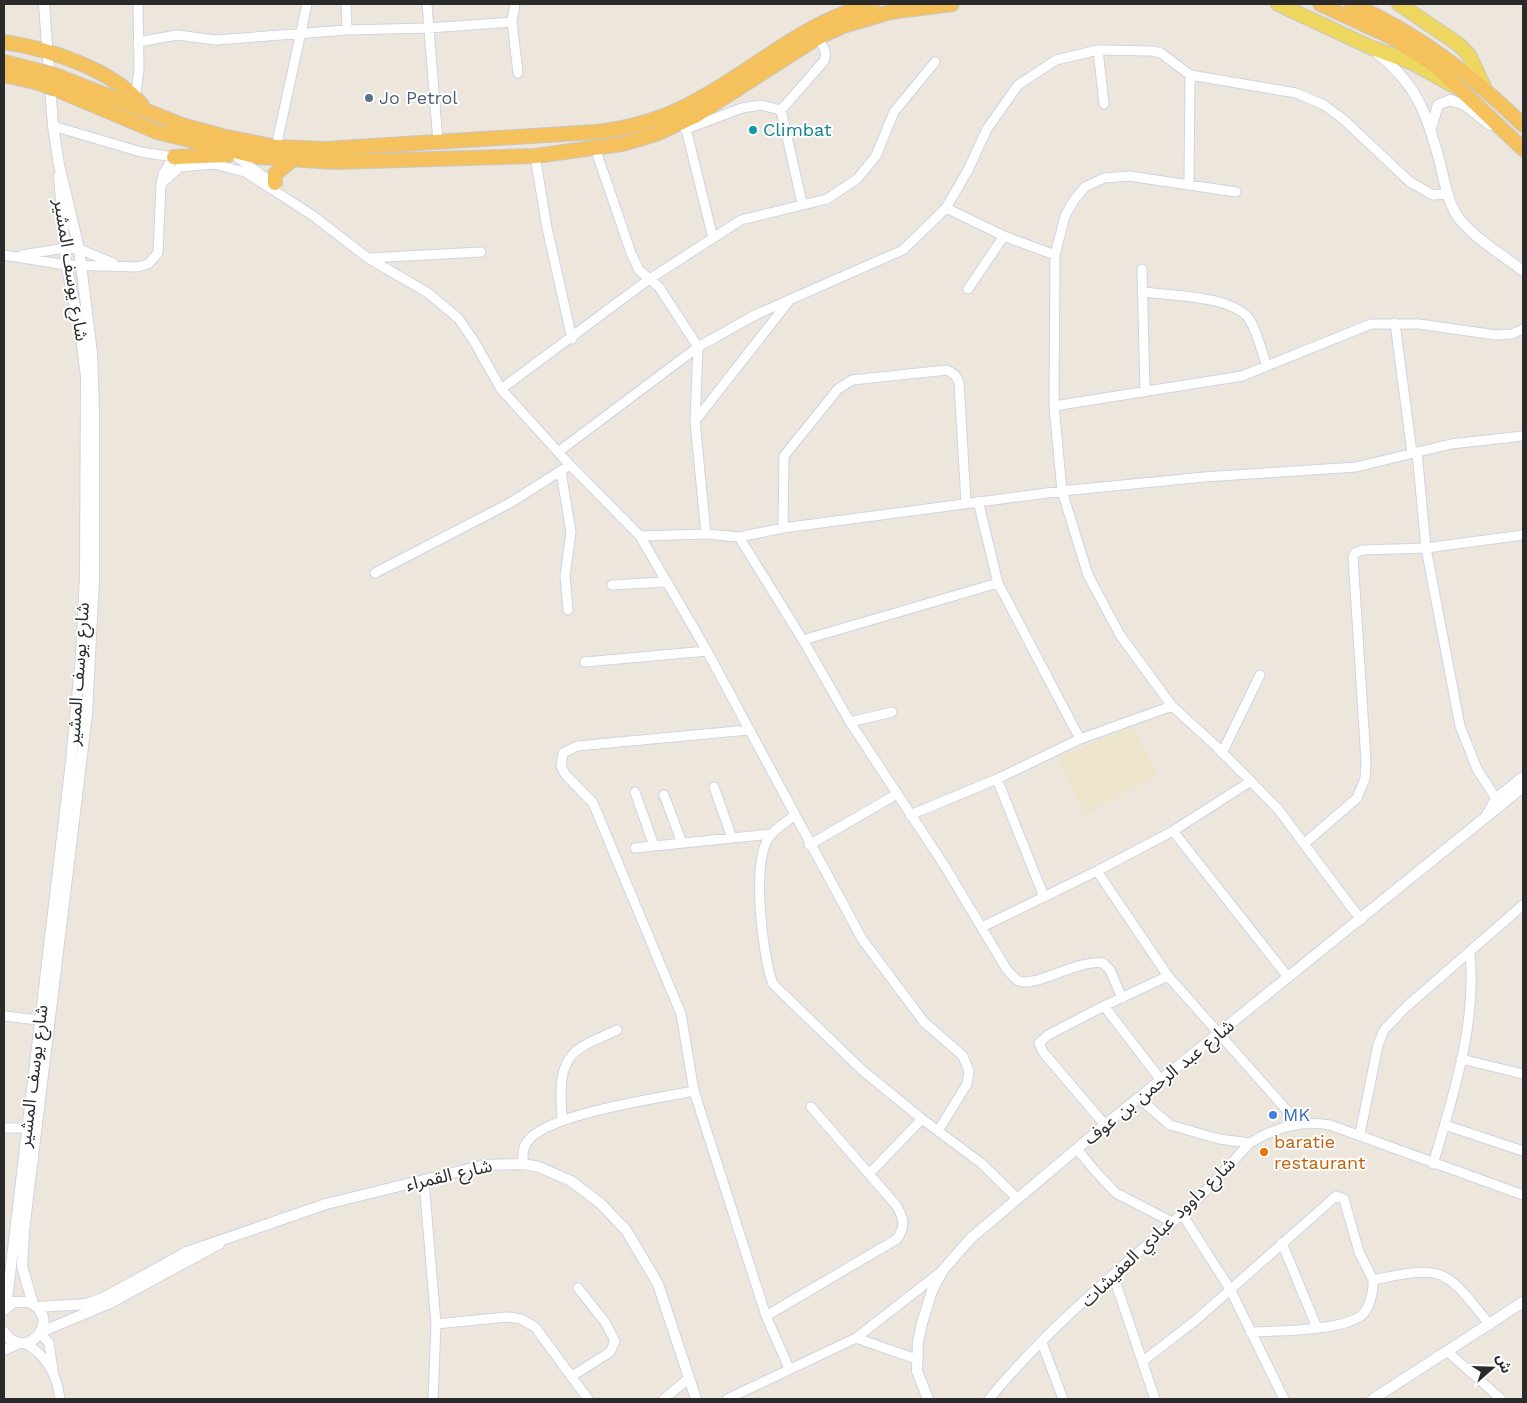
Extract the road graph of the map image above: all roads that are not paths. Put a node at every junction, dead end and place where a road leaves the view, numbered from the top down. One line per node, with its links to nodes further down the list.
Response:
1 (44, 4): 22 (street)
2 (138, 4): 19 (street)
3 (307, 4): 16 (street)
4 (346, 4): 15 (street)
5 (427, 4): 14 (street)
6 (515, 4): 13 (street)
7 (872, 4): 40 (highway)
8 (952, 4): 17 (highway)
9 (1278, 4): 20 (main road)
10 (1320, 4): 31 (highway)
11 (1352, 4): 30 (highway)
12 (1399, 4): 30 (main road)
13 (512, 22): 14 (street); 25 (street)
14 (428, 28): 15 (street); 40 (street)
15 (347, 30): 16 (street)
16 (301, 34): 19 (street); 41 (street)
17 (817, 38): 34 (street); 37 (highway)
18 (4, 42): 22 (highway)
19 (138, 42): 32 (street)
20 (1370, 47): 31 (main road); 38 (street)
21 (1098, 50): 27 (street); 33 (street); 57 (street)
22 (49, 53): 32 (highway); 36 (street)
23 (4, 62): 28 (highway)
24 (935, 62): 56 (street)
25 (518, 73)
26 (4, 75): 28 (highway)
27 (1190, 75): 52 (street); 55 (street)
28 (36, 76): 29 (highway, bridge)
29 (55, 82): 32 (highway); 45 (highway)
30 (1484, 87): 35 (highway)
31 (1460, 89): 39 (highway)
32 (135, 101): 41 (highway)
33 (1104, 104)
34 (781, 110): 37 (street); 56 (street)
35 (1523, 125)
36 (53, 126): 44 (street); 49 (street)
37 (683, 126): 42 (highway); 59 (street)
38 (1430, 131): 39 (street); 55 (street)
39 (1511, 138): 43 (highway)
40 (438, 142): 41 (highway)
41 (276, 147)
42 (595, 148): 46 (highway); 72 (street)
43 (1523, 149)
44 (156, 154): 47 (street); 50 (street)
45 (241, 154): 47 (highway); 48 (highway); 53 (street)
46 (535, 156): 48 (highway); 78 (street)
47 (174, 157): 50 (street)
48 (292, 160): 53 (highway)
49 (59, 166): 60 (street, شارع يوسف المشير); 61 (street, شارع يوسف المشير)
50 (163, 174): 51 (street)
51 (161, 184): 53 (street); 68 (street)
52 (1189, 184): 54 (street); 64 (street)
53 (278, 188): 66 (street)
54 (1236, 192)
55 (1447, 194): 71 (street)
56 (802, 204): 59 (street)
57 (946, 208): 58 (street); 75 (street)
58 (1004, 236): 64 (street); 73 (street)
59 (713, 238): 72 (street)
60 (65, 248): 61 (street); 65 (street); 67 (street, شارع يوسف المشير)
61 (79, 249): 68 (street); 69 (street, شارع يوسف المشير)
62 (480, 252): 66 (street)
63 (4, 254): 65 (street)
64 (1055, 255): 83 (street)
65 (15, 256): 67 (street)
66 (368, 258): 81 (street)
67 (66, 265): 69 (street); 144 (street, شارع يوسف المشير)
68 (117, 265): 69 (street)
69 (82, 266): 181 (street, شارع يوسف المشير)
70 (1142, 269): 74 (street)
71 (1523, 271)
72 (648, 280): 78 (street); 79 (street)
73 (968, 289)
74 (1142, 292): 80 (street); 82 (street)
75 (791, 298): 79 (street); 84 (street)
76 (1395, 323): 77 (street); 80 (street); 87 (street)
77 (1523, 329)
78 (572, 338): 81 (street)
79 (698, 347): 84 (street); 86 (street)
80 (1267, 366): 82 (street)
81 (501, 389): 86 (street)
82 (1145, 391): 83 (street)
83 (1054, 406): 90 (street)
84 (695, 421): 94 (street)
85 (1523, 436): 87 (street)
86 (558, 452): 88 (street)
87 (1415, 452): 90 (street); 98 (street)
88 (570, 465): 89 (street); 95 (street)
89 (561, 472): 99 (street); 103 (street)
90 (1062, 491): 91 (street); 108 (street)
91 (978, 501): 92 (street); 101 (street)
92 (966, 503): 93 (street); 93 (street)
93 (783, 528): 97 (street)
94 (706, 534): 95 (street); 97 (street)
95 (640, 536): 100 (street)
96 (1523, 536): 98 (street)
97 (739, 537): 104 (street)
98 (1426, 548): 122 (street); 129 (street)
99 (375, 573)
100 (665, 582): 102 (street); 105 (street)
101 (998, 583): 104 (street); 112 (street)
102 (612, 585)
103 (568, 610)
104 (803, 640): 110 (street)
105 (707, 651): 106 (street); 111 (street)
106 (585, 662)
107 (1260, 675): 113 (street)
108 (1172, 706): 112 (street); 113 (street)
109 (892, 712): 110 (street)
110 (850, 722): 120 (street)
111 (748, 730): 124 (street); 150 (street)
112 (1080, 739): 115 (street)
113 (1222, 753): 116 (street)
114 (1523, 776): 122 (street, شارع عبد الرحمن بن عوف)
115 (996, 778): 123 (street); 134 (street)
116 (1251, 781): 125 (street); 129 (street)
117 (714, 787): 127 (street)
118 (1523, 787): 122 (street, شارع عبد الرحمن بن عوف)
119 (634, 792): 131 (street)
120 (897, 794): 123 (street); 130 (street)
121 (664, 795): 128 (street)
122 (1498, 803): 136 (street, شارع عبد الرحمن بن عوف)
123 (910, 815): 137 (street)
124 (794, 816): 126 (street); 130 (street)
125 (1172, 831): 133 (street); 140 (street)
126 (772, 834): 127 (street); 154 (street)
127 (732, 838): 128 (street)
128 (682, 843): 131 (street)
129 (1305, 843): 136 (street)
130 (809, 845): 160 (street)
131 (654, 846): 132 (street)
132 (635, 848)
133 (1097, 871): 134 (street); 139 (street)
134 (1044, 898): 137 (street)
135 (1523, 906): 138 (street)
136 (1361, 920): 140 (street, شارع عبد الرحمن بن عوف)
137 (982, 926): 141 (street)
138 (1470, 953): 147 (street); 161 (street)
139 (1168, 976): 141 (street); 146 (street)
140 (1288, 977): 146 (street, شارع عبد الرحمن بن عوف)
141 (1122, 998): 142 (street)
142 (1104, 1006): 149 (street); 156 (street)
143 (4, 1016): 144 (street)
144 (39, 1020): 159 (street, شارع يوسف المشير)
145 (617, 1030): 153 (street)
146 (1218, 1033): 149 (street, شارع عبد الرحمن بن عوف); 155 (street)
147 (1461, 1059): 148 (street); 157 (street)
148 (1523, 1074)
149 (1161, 1080): 151 (street, شارع عبد الرحمن بن عوف)
150 (694, 1091): 153 (street); 183 (street)
151 (1139, 1098): 156 (street, شارع عبد الرحمن بن عوف); 162 (street)
152 (811, 1107): 167 (street)
153 (562, 1120): 165 (street)
154 (922, 1120): 160 (street); 167 (street)
155 (1299, 1124): 161 (street, شارع داوود عبادي العفيشات); 162 (street, شارع داوود عبادي العفيشات)
156 (1106, 1125): 163 (street, شارع عبد الرحمن بن عوف)
157 (1445, 1125): 164 (street); 166 (street)
158 (4, 1128): 159 (street)
159 (27, 1128): 182 (street, شارع يوسف المشير)
160 (938, 1130): 170 (street)
161 (1360, 1134): 166 (street, شارع داوود عبادي العفيشات)
162 (1250, 1143): 171 (street, شارع داوود عبادي العفيشات)
163 (1078, 1149): 170 (street, شارع عبد الرحمن بن عوف); 172 (street)
164 (1523, 1151)
165 (523, 1164): 168 (street, شارع القمراء); 200 (street, شارع القمراء)
166 (1433, 1164): 169 (street, شارع داوود عبادي العفيشات)
167 (869, 1174): 183 (street)
168 (424, 1181): 173 (street, شارع القمراء); 184 (street)
169 (1523, 1195)
170 (1018, 1199): 175 (street, شارع عبد الرحمن بن عوف)
171 (1182, 1214): 172 (street, شارع داوود عبادي العفيشات); 179 (street)
172 (1172, 1222): 176 (street, شارع داوود عبادي العفيشات)
173 (224, 1241): 181 (street, شارع القمراء); 188 (street, شارع القمراء)
174 (1282, 1244): 177 (street); 179 (street); 186 (street)
175 (943, 1270): 190 (street); 195 (street, شارع عبد الرحمن بن عوف)
176 (1113, 1275): 192 (street, شارع داوود عبادي العفيشات); 196 (street)
177 (1373, 1280): 185 (street); 186 (street)
178 (578, 1288): 199 (street)
179 (1230, 1289): 189 (street); 196 (street)
180 (1523, 1302): 185 (street)
181 (35, 1305): 182 (street, شارع القمراء); 188 (street, شارع يوسف المشير)
182 (5, 1310)
183 (766, 1316): 197 (street)
184 (436, 1324): 199 (street); 202 (street)
185 (1490, 1324): 194 (street)
186 (1317, 1328): 189 (street)
187 (4, 1332): 191 (street)
188 (40, 1332): 191 (street, شارع القمراء); 198 (street)
189 (1250, 1332): 211 (street)
190 (856, 1338): 195 (street); 197 (street)
191 (21, 1343): 193 (street); 198 (street)
192 (1042, 1343): 208 (street, شارع داوود عبادي العفيشات); 209 (street)
193 (4, 1350)
194 (1448, 1352): 212 (street); 213 (street)
195 (916, 1359): 207 (street, شارع عبد الرحمن بن عوف)
196 (1143, 1361): 210 (street)
197 (789, 1368): 206 (street)
198 (53, 1372): 201 (street)
199 (572, 1376): 203 (street)
200 (689, 1378): 204 (street); 205 (street, شارع القمراء)
201 (60, 1399)
202 (433, 1399)
203 (588, 1399)
204 (664, 1399)
205 (695, 1399)
206 (727, 1399)
207 (928, 1399)
208 (989, 1399)
209 (1063, 1399)
210 (1155, 1399)
211 (1284, 1399)
212 (1373, 1399)
213 (1500, 1399)

